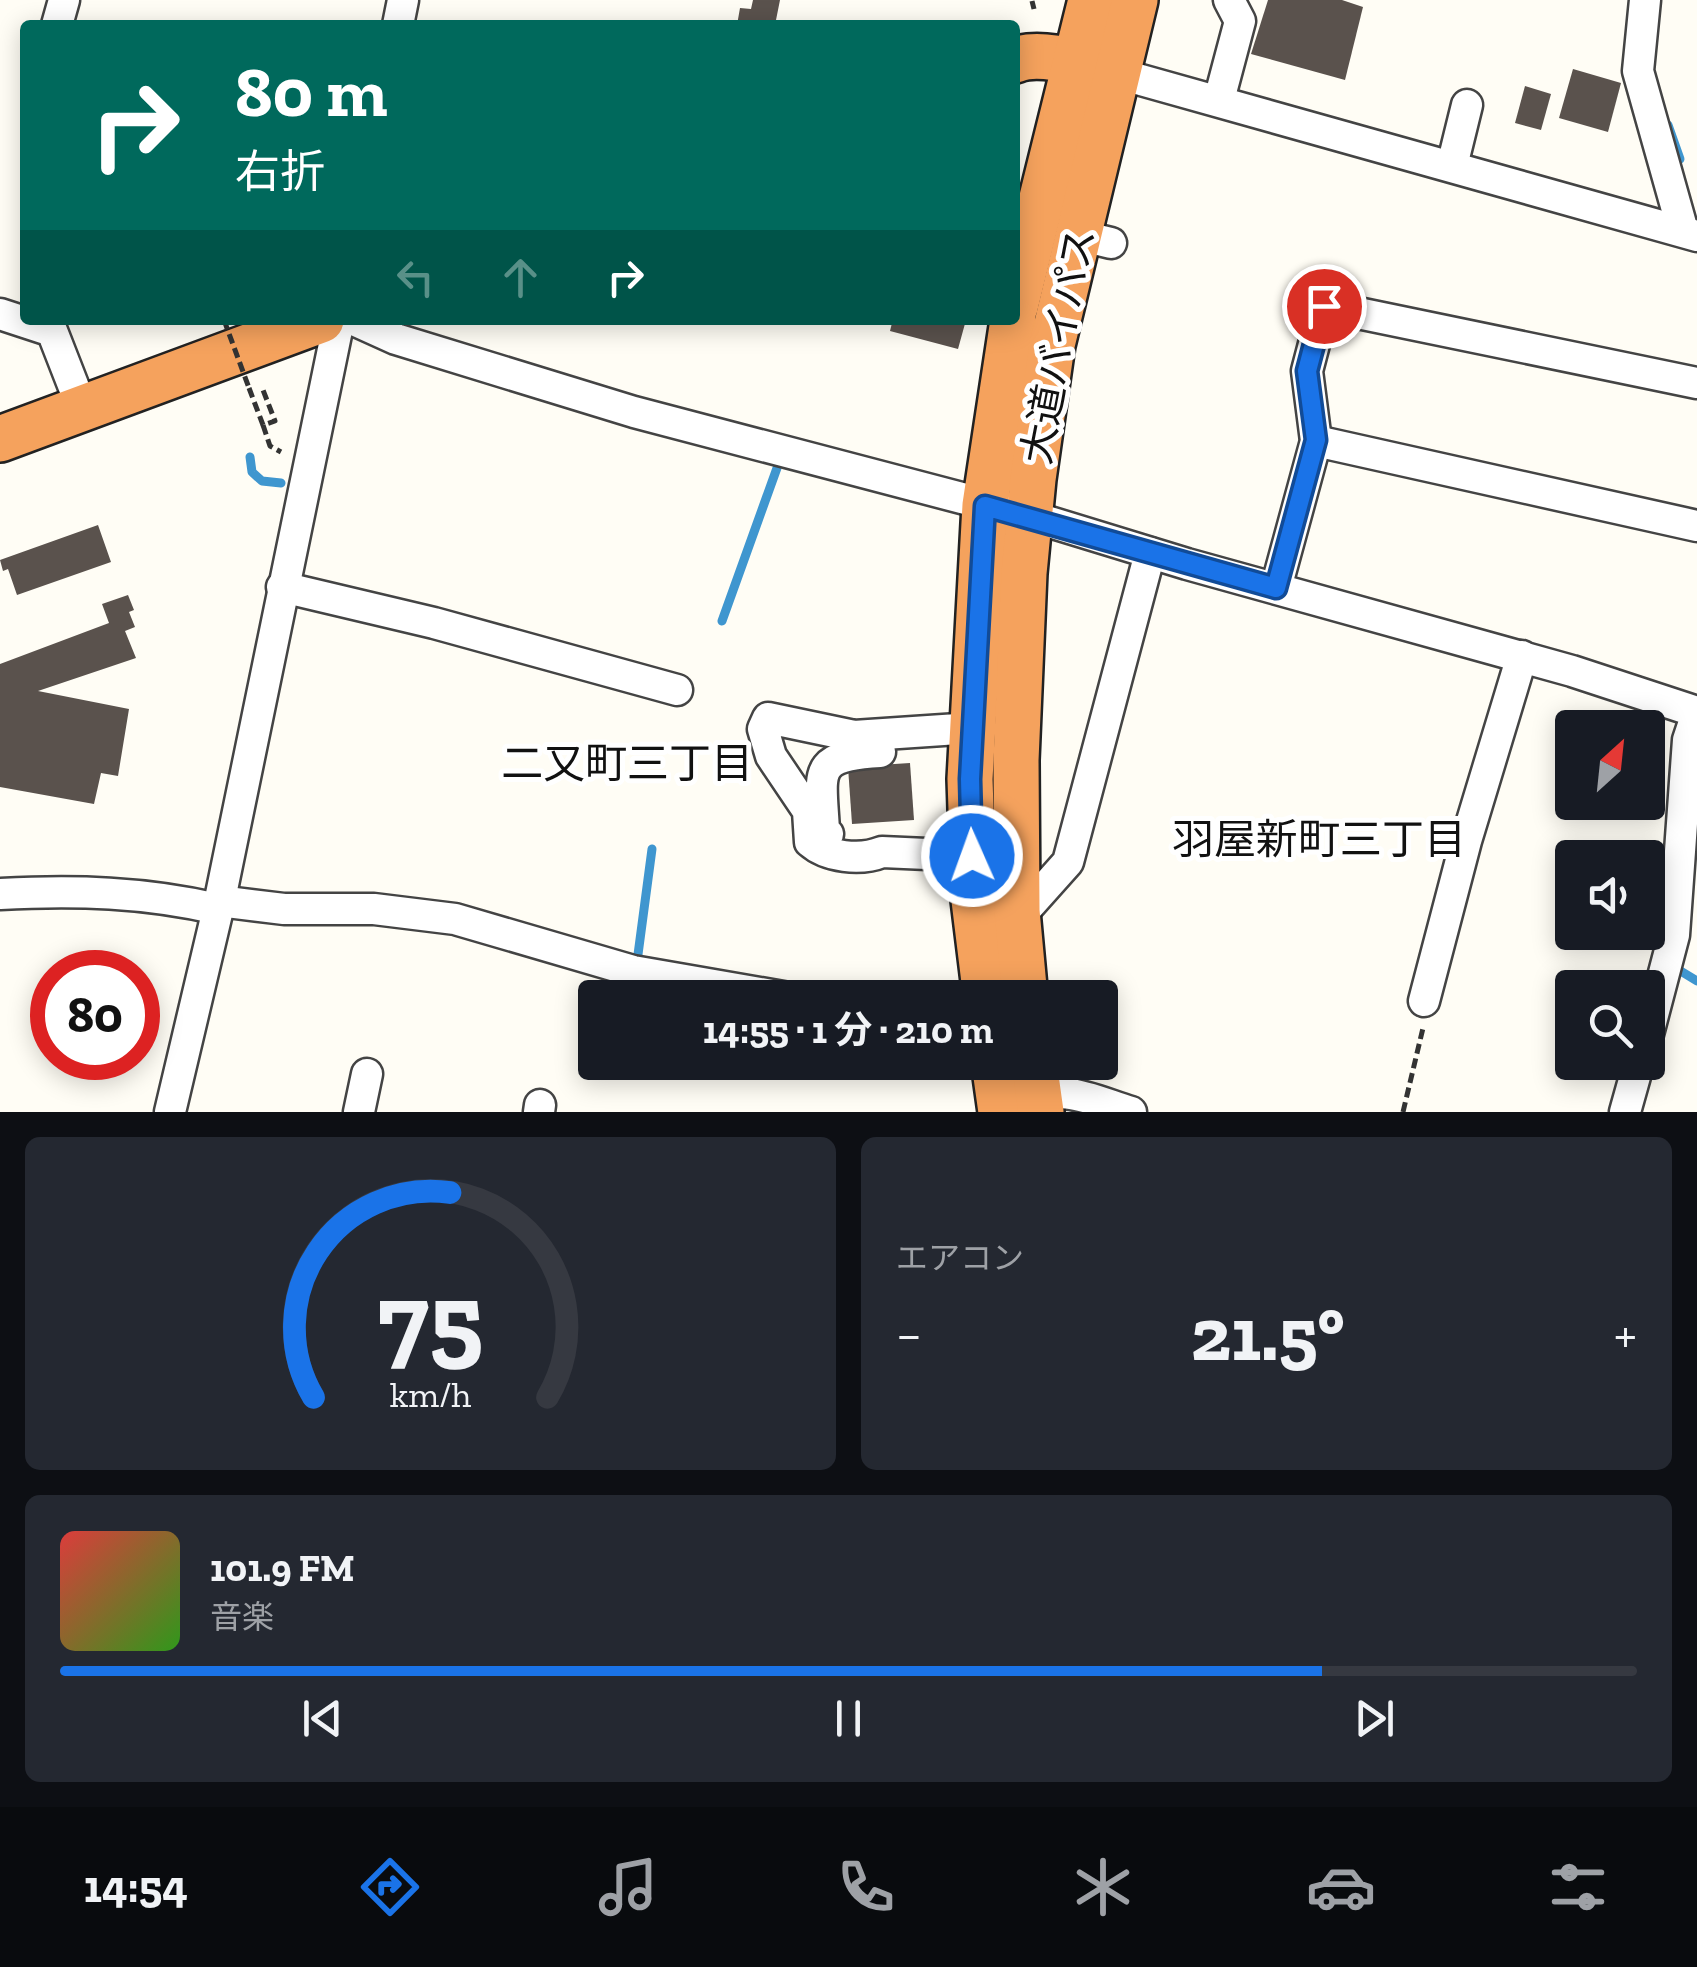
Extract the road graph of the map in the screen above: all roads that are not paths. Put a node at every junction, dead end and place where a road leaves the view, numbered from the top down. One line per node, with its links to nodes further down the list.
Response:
1 (1091, 0): 6 (highway, 大道バイパス)
2 (1136, 0): 6 (highway, 大道バイパス)
3 (1229, 0): 7 (street)
4 (1645, 0): 10 (street)
5 (1020, 58): 6 (highway)
6 (1095, 67): 7 (street); 11 (highway, 大道バイパス); 22 (highway, 大道バイパス)
7 (1219, 100): 9 (street)
8 (1467, 105): 9 (street)
9 (1452, 166): 10 (street)
10 (1693, 235)
11 (1020, 292)
12 (34, 325): 18 (street)
13 (307, 325): 18 (highway)
14 (337, 325): 25 (street)
15 (364, 325): 21 (street)
16 (1012, 325): 21 (highway, 大道バイパス)
17 (1697, 383): 20 (street)
18 (82, 408): 19 (highway)
19 (0, 438)
20 (1316, 440): 23 (street); 26 (street)
21 (985, 506): 22 (street); 30 (highway, 大道バイパス)
22 (1030, 516): 24 (street); 36 (highway, 大道バイパス)
23 (1697, 526)
24 (1150, 552): 26 (street); 36 (street)
25 (282, 587): 28 (street); 35 (street)
26 (1276, 588): 27 (street)
27 (1522, 656): 29 (street); 41 (street)
28 (677, 690)
29 (1697, 712): 37 (street)
30 (972, 728): 31 (street); 33 (highway, 大道バイパス)
31 (918, 732): 32 (street); 32 (street)
32 (882, 852): 33 (street)
33 (972, 856): 39 (highway, 大道バイパス)
34 (0, 894): 35 (street)
35 (218, 905): 38 (street); 46 (street)
36 (1018, 918): 40 (highway, 大道バイパス)
37 (1665, 970)
38 (685, 980)
39 (984, 980)
40 (1023, 980)
41 (1424, 1001)
42 (367, 1074): 47 (street)
43 (1010, 1080): 45 (highway)
44 (1634, 1080): 49 (street)
45 (1027, 1099): 48 (street)
46 (170, 1112)
47 (359, 1112)
48 (1131, 1112)
49 (1625, 1112)

